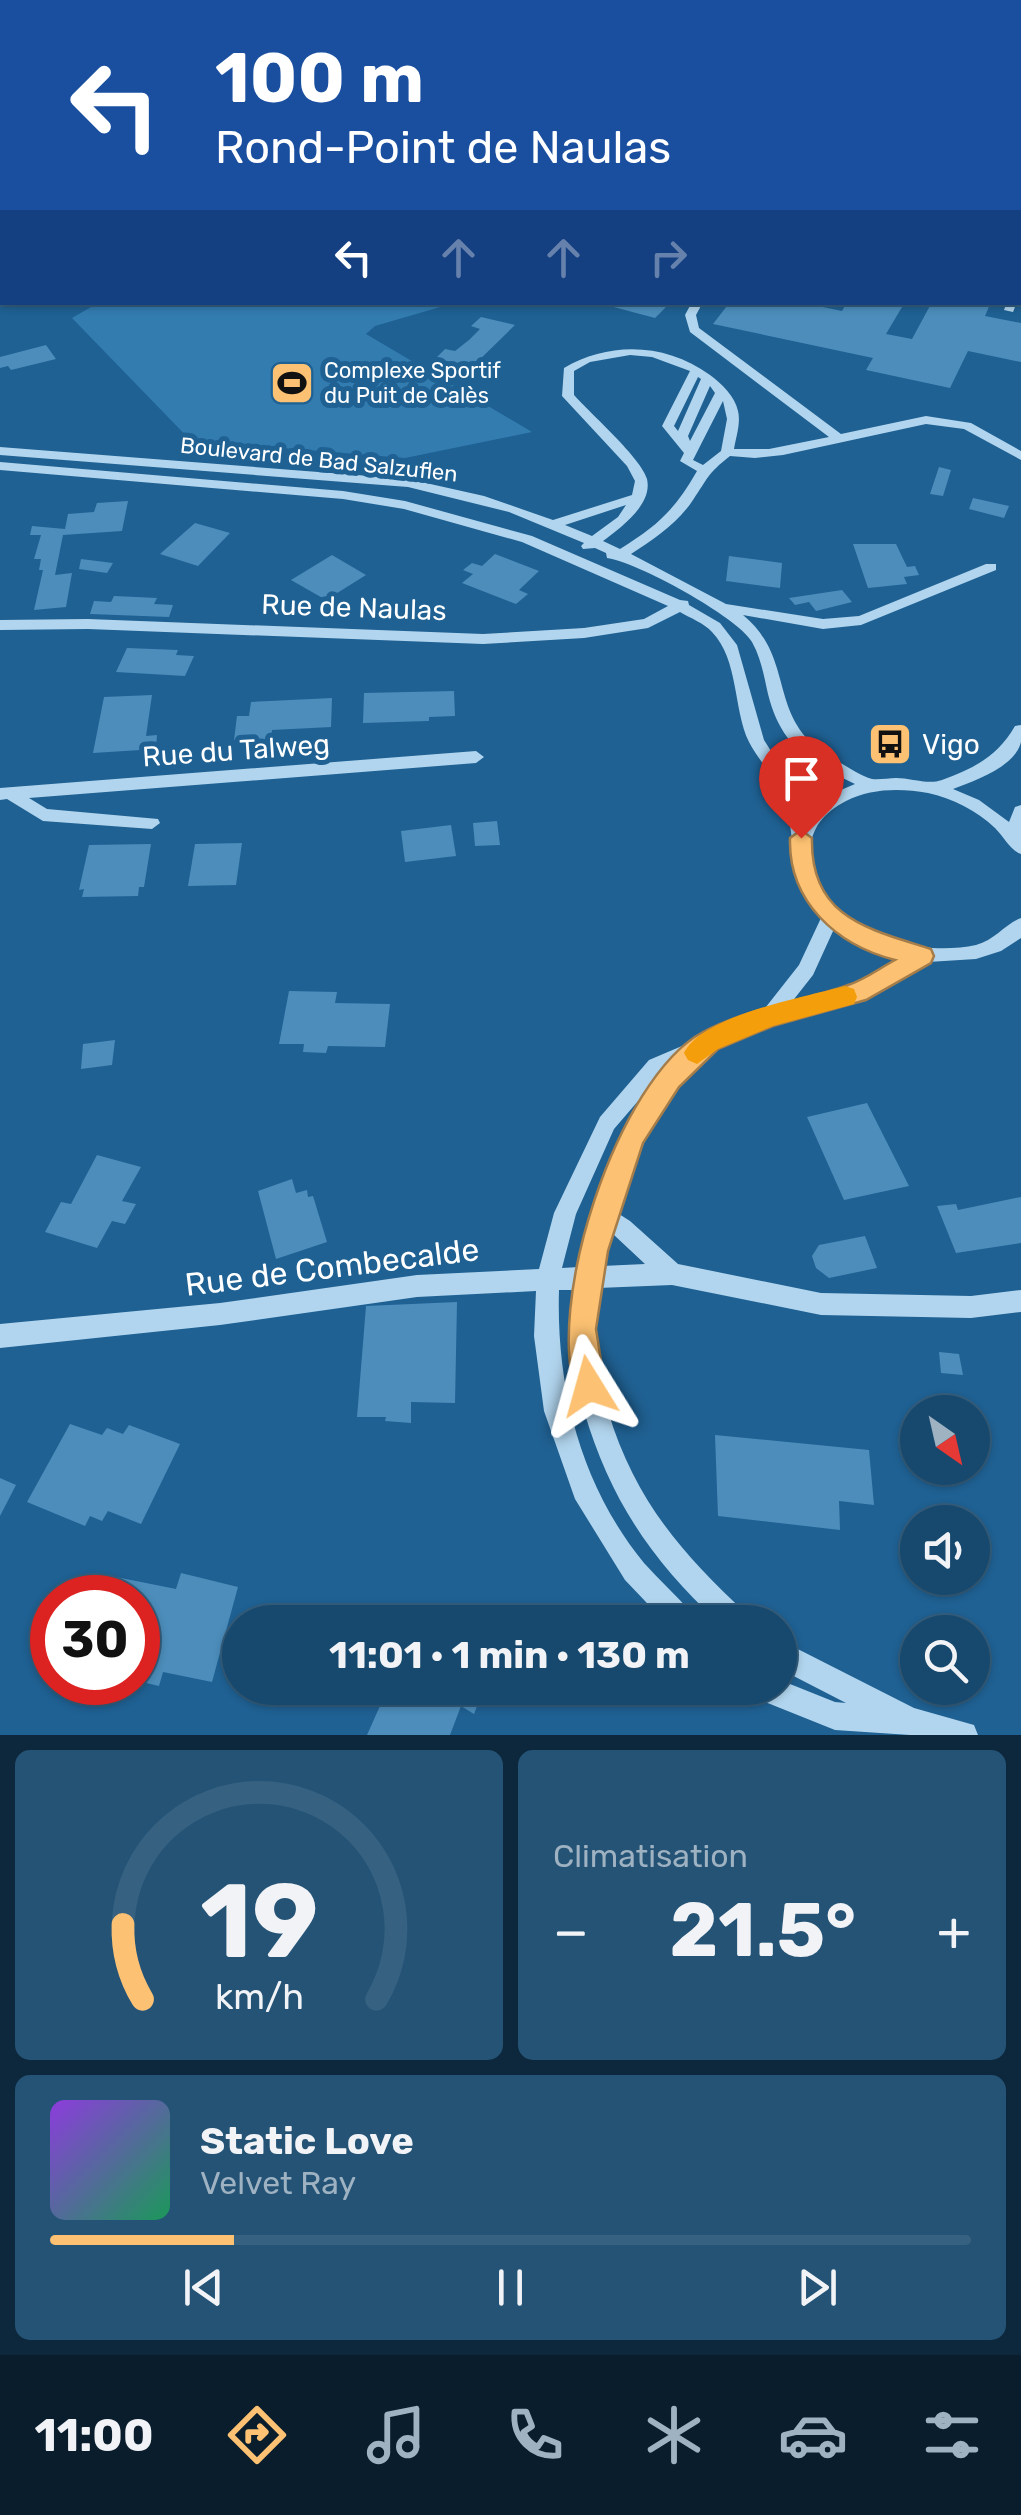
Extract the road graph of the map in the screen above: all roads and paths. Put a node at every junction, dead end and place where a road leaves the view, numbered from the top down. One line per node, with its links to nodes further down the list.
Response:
1 (695, 305): 4 (street)
2 (701, 375): 3 (street); 7 (street); 12 (street)
3 (721, 393): 6 (street); 7 (street)
4 (839, 438): 6 (street); 8 (street)
5 (0, 451): 13 (street, Boulevard de Bad Salzuflen)
6 (726, 452): 10 (street)
7 (690, 453): 10 (street)
8 (1021, 456)
9 (0, 466): 11 (street, Boulevard de Bad Salzuflen)
10 (704, 470): 15 (street)
11 (342, 495): 14 (street); 17 (street, Boulevard de Bad Salzuflen)
12 (638, 498): 13 (street); 14 (street)
13 (556, 522): 14 (street, Boulevard de Bad Salzuflen)
14 (588, 546): 15 (street, Boulevard de Bad Salzuflen); 17 (street)
15 (622, 554): 18 (street, Boulevard de Bad Salzuflen)
16 (991, 567): 20 (street)
17 (596, 569): 19 (street, Boulevard de Bad Salzuflen)
18 (697, 595): 19 (street, Rue de Naulas); 20 (street, Boulevard de Bad Salzuflen)
19 (680, 606): 21 (street, Rue de Naulas); 29 (street, Boulevard de Bad Salzuflen)
20 (722, 608): 24 (street, Boulevard de Bad Salzuflen)
21 (0, 625)
22 (1021, 730): 25 (street)
23 (476, 758): 26 (street, Rue du Talweg)
24 (871, 785): 25 (street); 29 (street)
25 (935, 789): 30 (street)
26 (6, 794): 28 (street)
27 (1021, 811): 30 (street)
28 (152, 824)
29 (801, 838): 31 (street, Boulevard de Bad Salzuflen)
30 (1018, 842)
31 (831, 916): 33 (street); 34 (street)
32 (1021, 925): 33 (street)
33 (922, 956): 34 (street)
34 (768, 1017): 35 (street)
35 (708, 1041): 36 (street); 39 (street)
36 (604, 1217): 37 (street); 38 (street)
37 (672, 1274): 38 (street, Rue de Combecalde); 40 (street, Rue de Combecalde)
38 (592, 1275): 39 (street, Rue de Combecalde); 43 (street)
39 (548, 1277): 41 (street, Rue de Combecalde); 42 (street)
40 (1021, 1301)
41 (0, 1336)
42 (667, 1605)
43 (719, 1605)
44 (797, 1663): 46 (street)
45 (797, 1701): 46 (street)
46 (910, 1720): 47 (street)
47 (964, 1735)

